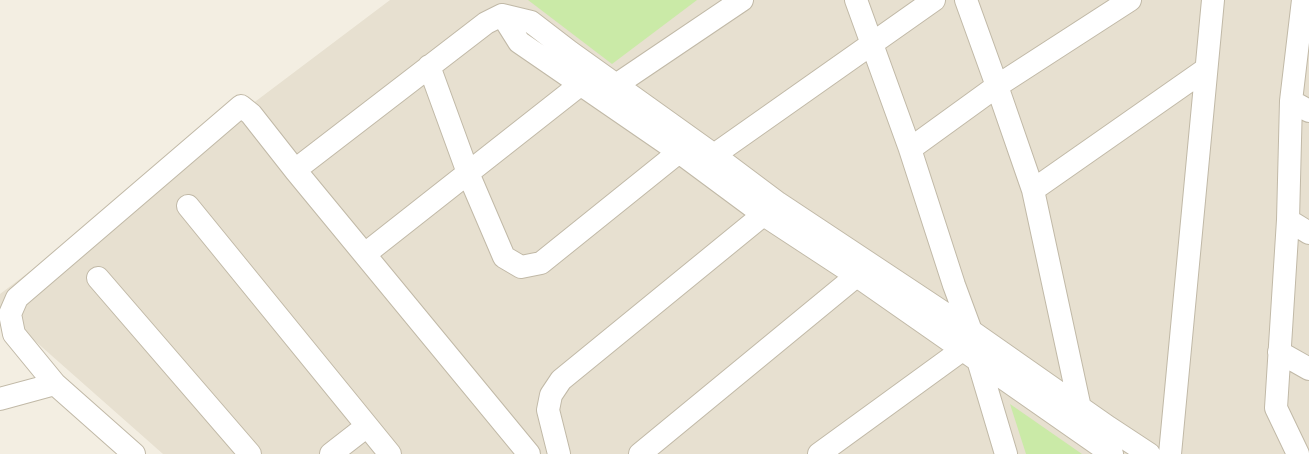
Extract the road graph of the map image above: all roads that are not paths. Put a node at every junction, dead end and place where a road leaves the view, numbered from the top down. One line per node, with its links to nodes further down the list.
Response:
1 (742, 0): 13 (street)
2 (856, 0): 9 (street)
3 (934, 0): 9 (street)
4 (966, 0): 14 (street)
5 (1130, 0): 14 (street)
6 (1213, 0): 11 (street)
7 (1304, 0): 15 (street)
8 (502, 15): 10 (street); 12 (street); 13 (street)
9 (873, 44): 16 (street); 18 (street)
10 (429, 66): 19 (street); 20 (street)
11 (1206, 70): 21 (street); 47 (street)
12 (581, 84): 17 (street); 20 (street)
13 (616, 85): 18 (street)
14 (997, 86): 16 (street); 21 (street)
15 (1300, 106): 24 (street)
16 (910, 149): 29 (street)
17 (679, 152): 20 (street); 23 (street)
18 (714, 155): 23 (street)
19 (295, 170): 26 (street); 32 (street)
20 (468, 173): 26 (street)
21 (1033, 190): 34 (street)
22 (188, 206): 35 (street)
23 (771, 209): 27 (street); 41 (street)
24 (1288, 220): 25 (street); 30 (street)
25 (1309, 233)
26 (365, 254): 40 (street)
27 (863, 271): 29 (street); 42 (street)
28 (98, 278): 37 (street)
29 (970, 347): 34 (street); 43 (street); 44 (street); 45 (street)
30 (1279, 352): 31 (street); 48 (street)
31 (1309, 369)
32 (55, 384): 33 (street); 36 (street)
33 (0, 399)
34 (1080, 408): 46 (street)
35 (367, 426): 38 (street); 39 (street)
36 (134, 454)
37 (250, 454)
38 (331, 454)
39 (390, 454)
40 (529, 454)
41 (559, 454)
42 (640, 454)
43 (819, 454)
44 (1006, 454)
45 (1112, 454)
46 (1149, 454)
47 (1170, 454)
48 (1298, 454)

